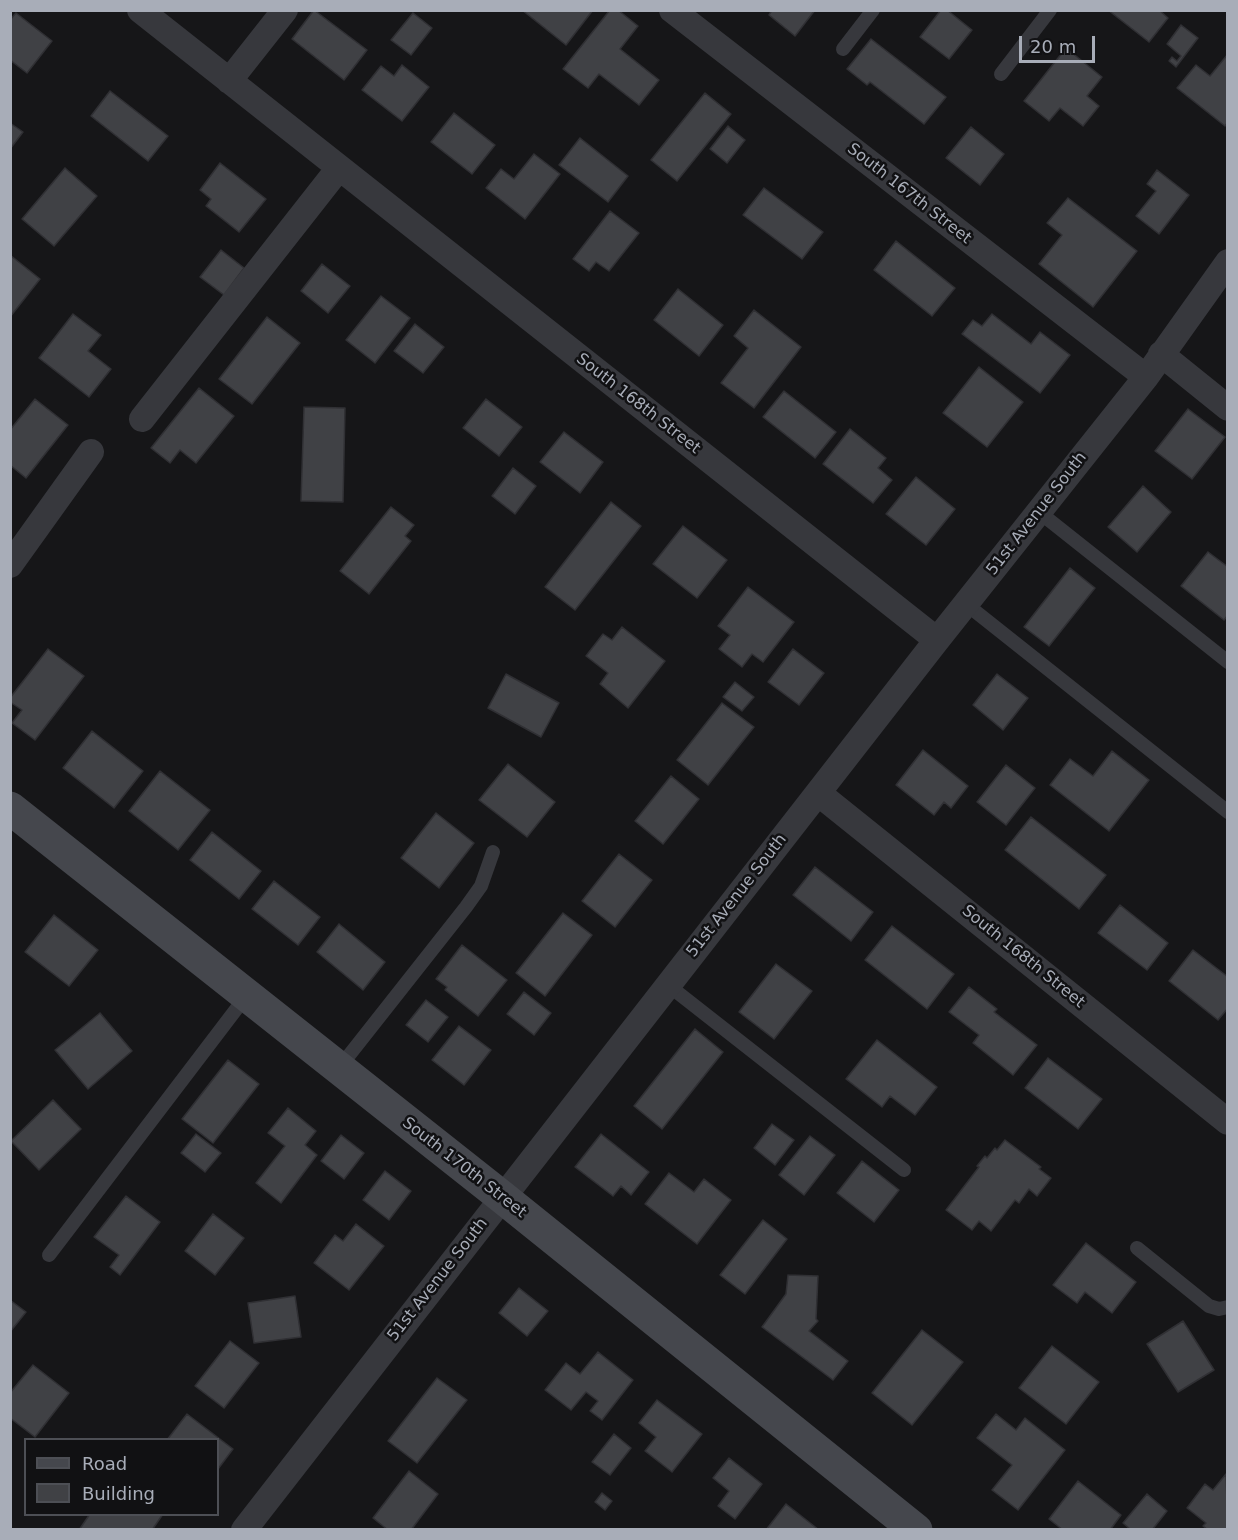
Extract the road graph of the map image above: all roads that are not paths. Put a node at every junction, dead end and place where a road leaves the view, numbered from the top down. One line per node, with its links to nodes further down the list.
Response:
1 (140, 10): 8 (street, South 168th Street)
2 (285, 10): 8 (street)
3 (672, 10): 12 (street, South 167th Street)
4 (873, 10): 6 (lane)
5 (1050, 10): 7 (lane)
6 (843, 49)
7 (1001, 74)
8 (229, 81): 9 (street, South 168th Street)
9 (339, 168): 14 (street); 19 (street, South 168th Street)
10 (1227, 262): 11 (street, 51st Avenue South)
11 (1161, 354): 12 (street, 51st Avenue South); 13 (street)
12 (1146, 377): 16 (street, 51st Avenue South)
13 (1227, 408)
14 (142, 419)
15 (91, 452): 17 (street)
16 (1039, 512): 18 (street, 51st Avenue South); 20 (lane)
17 (10, 565)
18 (966, 604): 19 (street, 51st Avenue South); 23 (lane)
19 (937, 640): 21 (street, 51st Avenue South)
20 (1227, 662)
21 (818, 792): 25 (street, 51st Avenue South); 28 (street, South 168th Street)
22 (10, 808): 26 (street, South 170th Street)
23 (1227, 812)
24 (493, 852): 27 (lane)
25 (668, 985): 29 (lane); 30 (street, 51st Avenue South)
26 (247, 995): 27 (street, South 170th Street); 32 (lane)
27 (339, 1068): 30 (street, South 170th Street)
28 (1227, 1122)
29 (904, 1170)
30 (502, 1197): 34 (street, 51st Avenue South); 35 (street, South 170th Street)
31 (1137, 1248): 33 (lane)
32 (49, 1255)
33 (1227, 1307)
34 (244, 1530)
35 (916, 1530)

